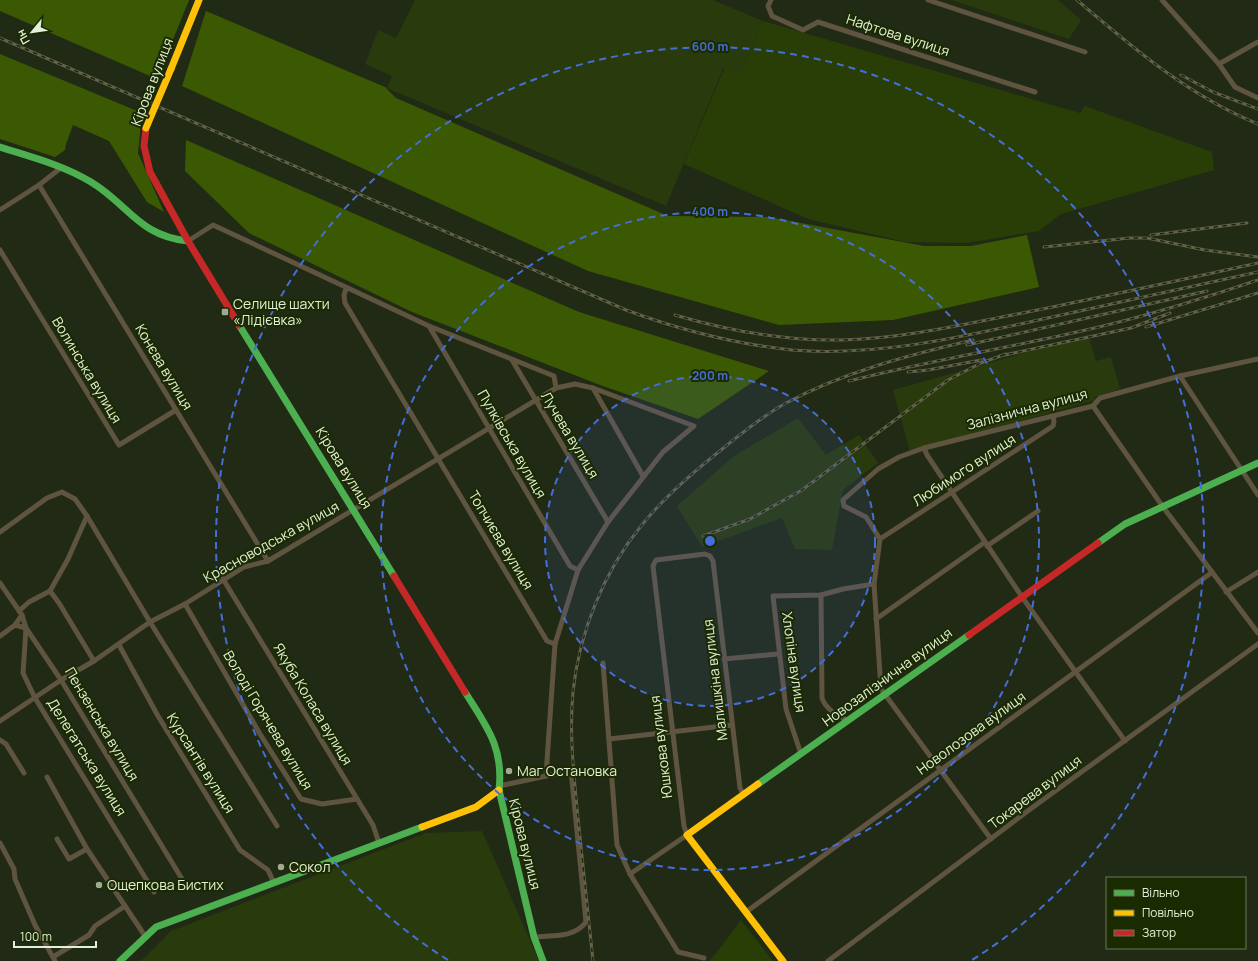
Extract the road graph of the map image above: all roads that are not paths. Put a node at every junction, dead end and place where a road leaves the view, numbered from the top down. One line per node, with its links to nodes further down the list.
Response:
1 (199, 0): 14 (main road, Кірова вулиця, bridge)
2 (771, 0): 8 (street, Нафтова вулиця)
3 (928, 0): 6 (street)
4 (1162, 0): 7 (street)
5 (1258, 42): 7 (street)
6 (1085, 52)
7 (1219, 64): 9 (street)
8 (1035, 92)
9 (1258, 98)
10 (0, 147): 11 (main road)
11 (62, 167): 12 (street); 14 (main road)
12 (39, 185): 13 (street); 26 (street, Конєва вулиця)
13 (0, 210)
14 (188, 241): 17 (street); 37 (main road, Кірова вулиця)
15 (0, 250): 16 (street, Волинська вулиця)
16 (2, 258): 26 (street, Волинська вулиця)
17 (346, 289): 18 (street); 30 (street, Топчиєва вулиця)
18 (429, 326): 20 (street); 28 (street, Пулківська вулиця)
19 (1258, 359): 21 (street, Залізнична вулиця)
20 (512, 360): 22 (street); 24 (street, Лучева вулиця)
21 (1180, 376): 25 (street, Залізнична вулиця); 32 (street)
22 (556, 388): 23 (street, Красноводська вулиця); 24 (street, Красноводська вулиця)
23 (593, 388): 33 (street); 33 (street, Красноводська вулиця)
24 (535, 400): 28 (street, Красноводська вулиця); 40 (street, Лучева вулиця)
25 (1092, 406): 27 (street, Залізнична вулиця); 36 (street)
26 (176, 410): 44 (street, Конєва вулиця)
27 (1053, 416): 29 (street, Залізнична вулиця); 34 (street, Любимого вулиця)
28 (489, 428): 30 (street, Красноводська вулиця); 46 (street, Пулківська вулиця)
29 (924, 448): 34 (street); 42 (street, Залізнична вулиця)
30 (438, 458): 37 (street, Красноводська вулиця); 64 (street, Топчиєва вулиця)
31 (1258, 463): 32 (main road, Новозалізнична вулиця)
32 (1242, 471): 35 (street); 36 (main road, Новозалізнична вулиця)
33 (643, 476): 40 (street)
34 (951, 492): 42 (street, Любимого вулиця); 43 (street)
35 (1258, 495)
36 (1163, 506): 48 (street); 55 (main road, Новозалізнична вулиця)
37 (354, 510): 44 (street, Красноводська вулиця); 87 (main road, Кірова вулиця)
38 (1038, 511): 43 (street)
39 (86, 516): 41 (street); 52 (street); 59 (street)
40 (608, 522): 46 (street)
41 (0, 532)
42 (880, 539): 51 (street)
43 (986, 544): 55 (street); 58 (street)
44 (268, 561): 49 (street, Красноводська вулиця)
45 (713, 561): 68 (street, Малишкіна вулиця); 78 (street, Юшкова вулиця)
46 (578, 570): 64 (street)
47 (1258, 572): 53 (street)
48 (1211, 573): 53 (street); 71 (street, Новолозова вулиця)
49 (223, 579): 56 (street, Красноводська вулиця); 89 (street, Якуба Коласа вулиця)
50 (0, 583): 57 (street, Пензенська вулиця)
51 (874, 584): 54 (street); 58 (street)
52 (50, 592): 57 (street); 69 (street)
53 (1226, 592): 62 (street)
54 (821, 596): 67 (street, Хлопіна вулиця); 76 (street, Хлопіна вулиця)
55 (1022, 597): 71 (street); 73 (main road, Новозалізнична вулиця)
56 (186, 604): 59 (street, Красноводська вулиця); 89 (street, Володі Горячева вулиця)
57 (20, 613): 60 (street); 61 (street, Пензенська вулиця)
58 (876, 619): 73 (street)
59 (150, 622): 66 (street, Красноводська вулиця); 90 (street)
60 (15, 625): 61 (street); 63 (street)
61 (26, 628): 72 (street, Пензенська вулиця); 74 (street, Делегатська вулиця)
62 (1258, 633)
63 (0, 636)
64 (555, 644): 85 (street)
65 (1258, 644): 81 (street, Токарева вулиця)
66 (119, 645): 69 (street, Красноводська вулиця); 99 (street, Курсантів вулиця)
67 (778, 654): 68 (street); 82 (street, Хлопіна вулиця)
68 (724, 658): 77 (street, Малишкіна вулиця)
69 (94, 661): 72 (street, Красноводська вулиця)
70 (602, 663): 79 (street)
71 (1075, 672): 81 (street); 83 (street, Новолозова вулиця)
72 (61, 680): 74 (street, Красноводська вулиця); 98 (street, Пензенська вулиця)
73 (884, 694): 76 (main road, Новозалізнична вулиця); 83 (street)
74 (36, 698): 75 (street, Красноводська вулиця); 100 (street, Делегатська вулиця)
75 (0, 721)
76 (848, 721): 82 (main road, Новозалізнична вулиця)
77 (732, 725): 78 (street); 88 (street, Малишкіна вулиця)
78 (672, 732): 79 (street); 91 (street, Юшкова вулиця)
79 (609, 739): 97 (street)
80 (0, 740): 84 (street)
81 (1125, 741): 93 (street, Токарева вулиця)
82 (801, 754): 88 (main road, Новозалізнична вулиця)
83 (940, 770): 93 (street); 102 (street, Новолозова вулиця)
84 (24, 773)
85 (546, 776): 87 (street); 104 (street)
86 (47, 777): 96 (street)
87 (499, 788): 95 (main road); 104 (main road, Кірова вулиця)
88 (744, 795): 91 (main road, Новозалізнична вулиця)
89 (357, 798): 95 (street, Якуба Коласа вулиця)
90 (277, 826)
91 (688, 835): 97 (street, Новозалізнична вулиця); 102 (main road, Юшкова вулиця)
92 (57, 839): 96 (street)
93 (991, 839): 110 (street, Токарева вулиця)
94 (0, 843): 106 (street)
95 (379, 843): 99 (main road)
96 (87, 849): 101 (street)
97 (630, 874): 105 (street)
98 (182, 879)
99 (274, 883): 103 (main road)
100 (154, 892)
101 (125, 906): 103 (street); 106 (street)
102 (746, 912): 109 (main road, Юшкова вулиця)
103 (145, 936): 107 (main road)
104 (534, 937): 108 (main road, Кірова вулиця)
105 (704, 958)
106 (54, 959)
107 (120, 961)
108 (543, 961)
109 (783, 961)
110 (828, 961)

